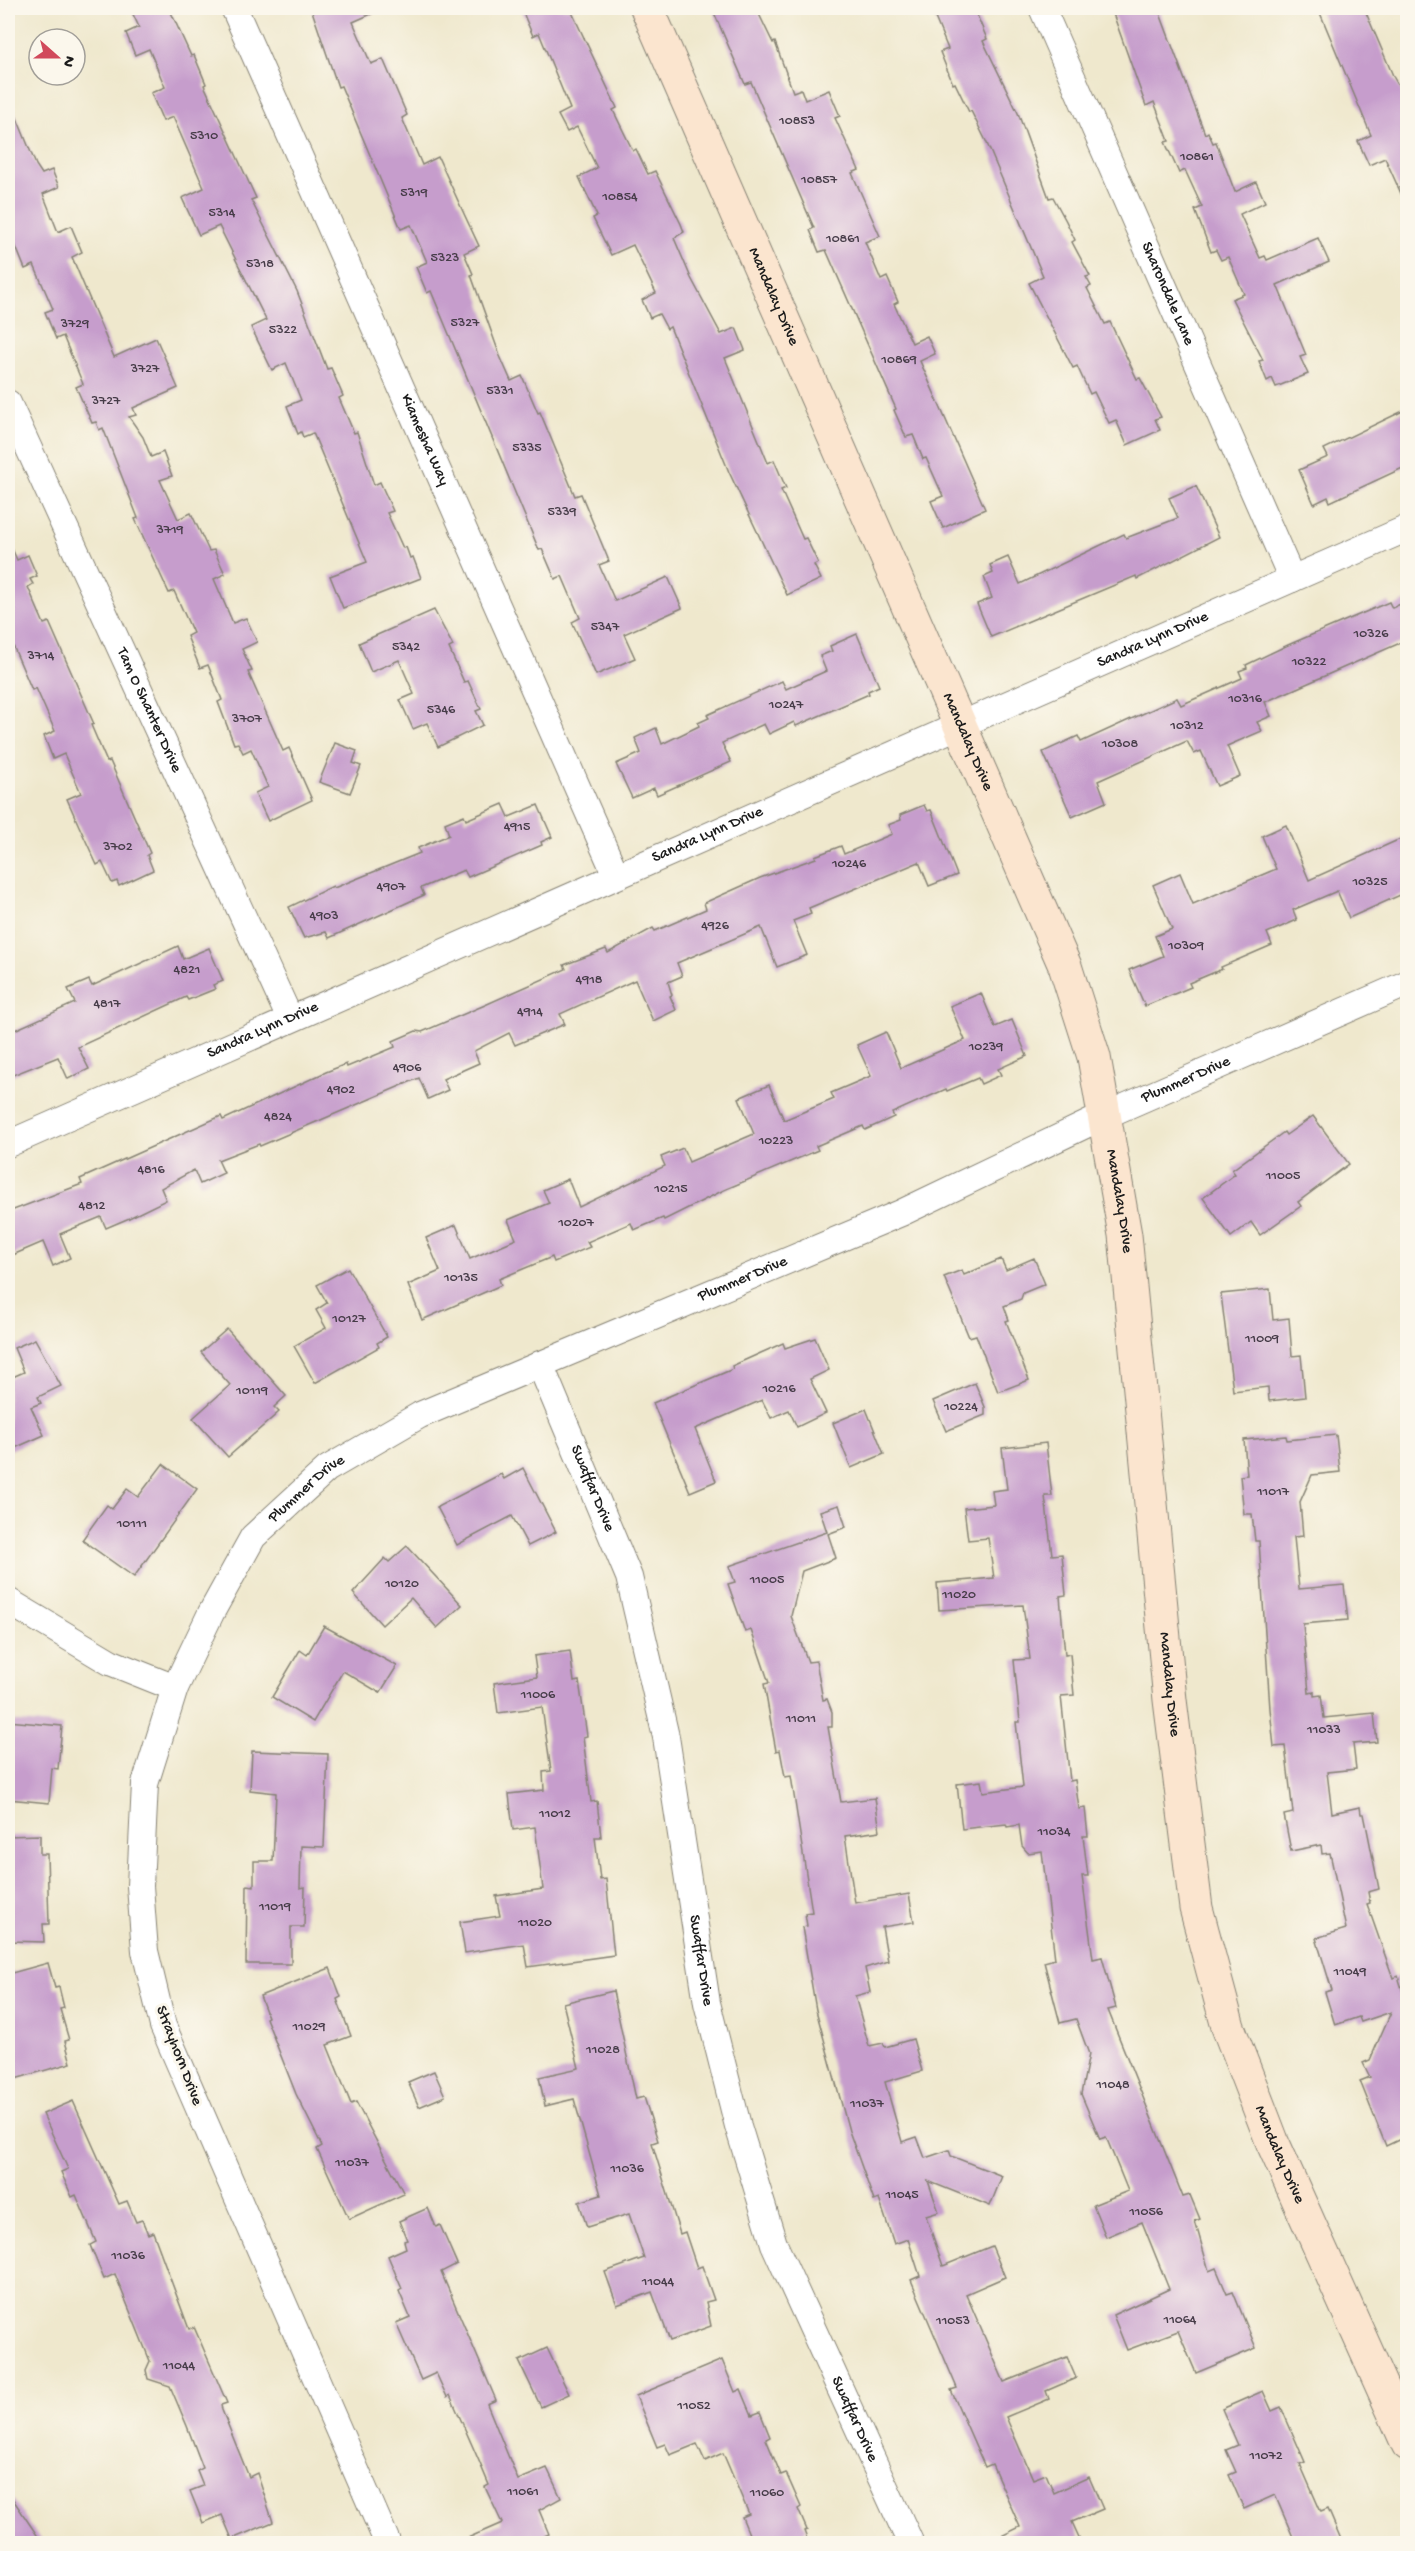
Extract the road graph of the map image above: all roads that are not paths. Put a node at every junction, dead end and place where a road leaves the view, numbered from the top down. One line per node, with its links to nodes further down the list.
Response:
1 (234, 8): 8 (street, Kiamesha Way)
2 (647, 8): 7 (street, Mandalay Drive)
3 (1042, 8): 6 (street, Sharondale Lane)
4 (8, 403): 10 (street, Tam O Shanter Drive)
5 (1407, 528): 6 (street, Sandra Lynn Drive)
6 (1292, 579): 7 (street, Sandra Lynn Drive)
7 (961, 725): 8 (street, Sandra Lynn Drive); 11 (street, Mandalay Drive)
8 (615, 873): 10 (street, Sandra Lynn Drive)
9 (1407, 983): 11 (street, Plummer Drive)
10 (290, 1019): 12 (street, Sandra Lynn Drive)
11 (1104, 1116): 13 (street, Plummer Drive); 16 (street, Mandalay Drive)
12 (8, 1144)
13 (540, 1364): 15 (street, Plummer Drive); 18 (street, Swaffar Drive)
14 (8, 1601): 15 (street)
15 (175, 1688): 17 (street, Strayhorn Drive)
16 (1407, 2444)
17 (388, 2544)
18 (911, 2544)

